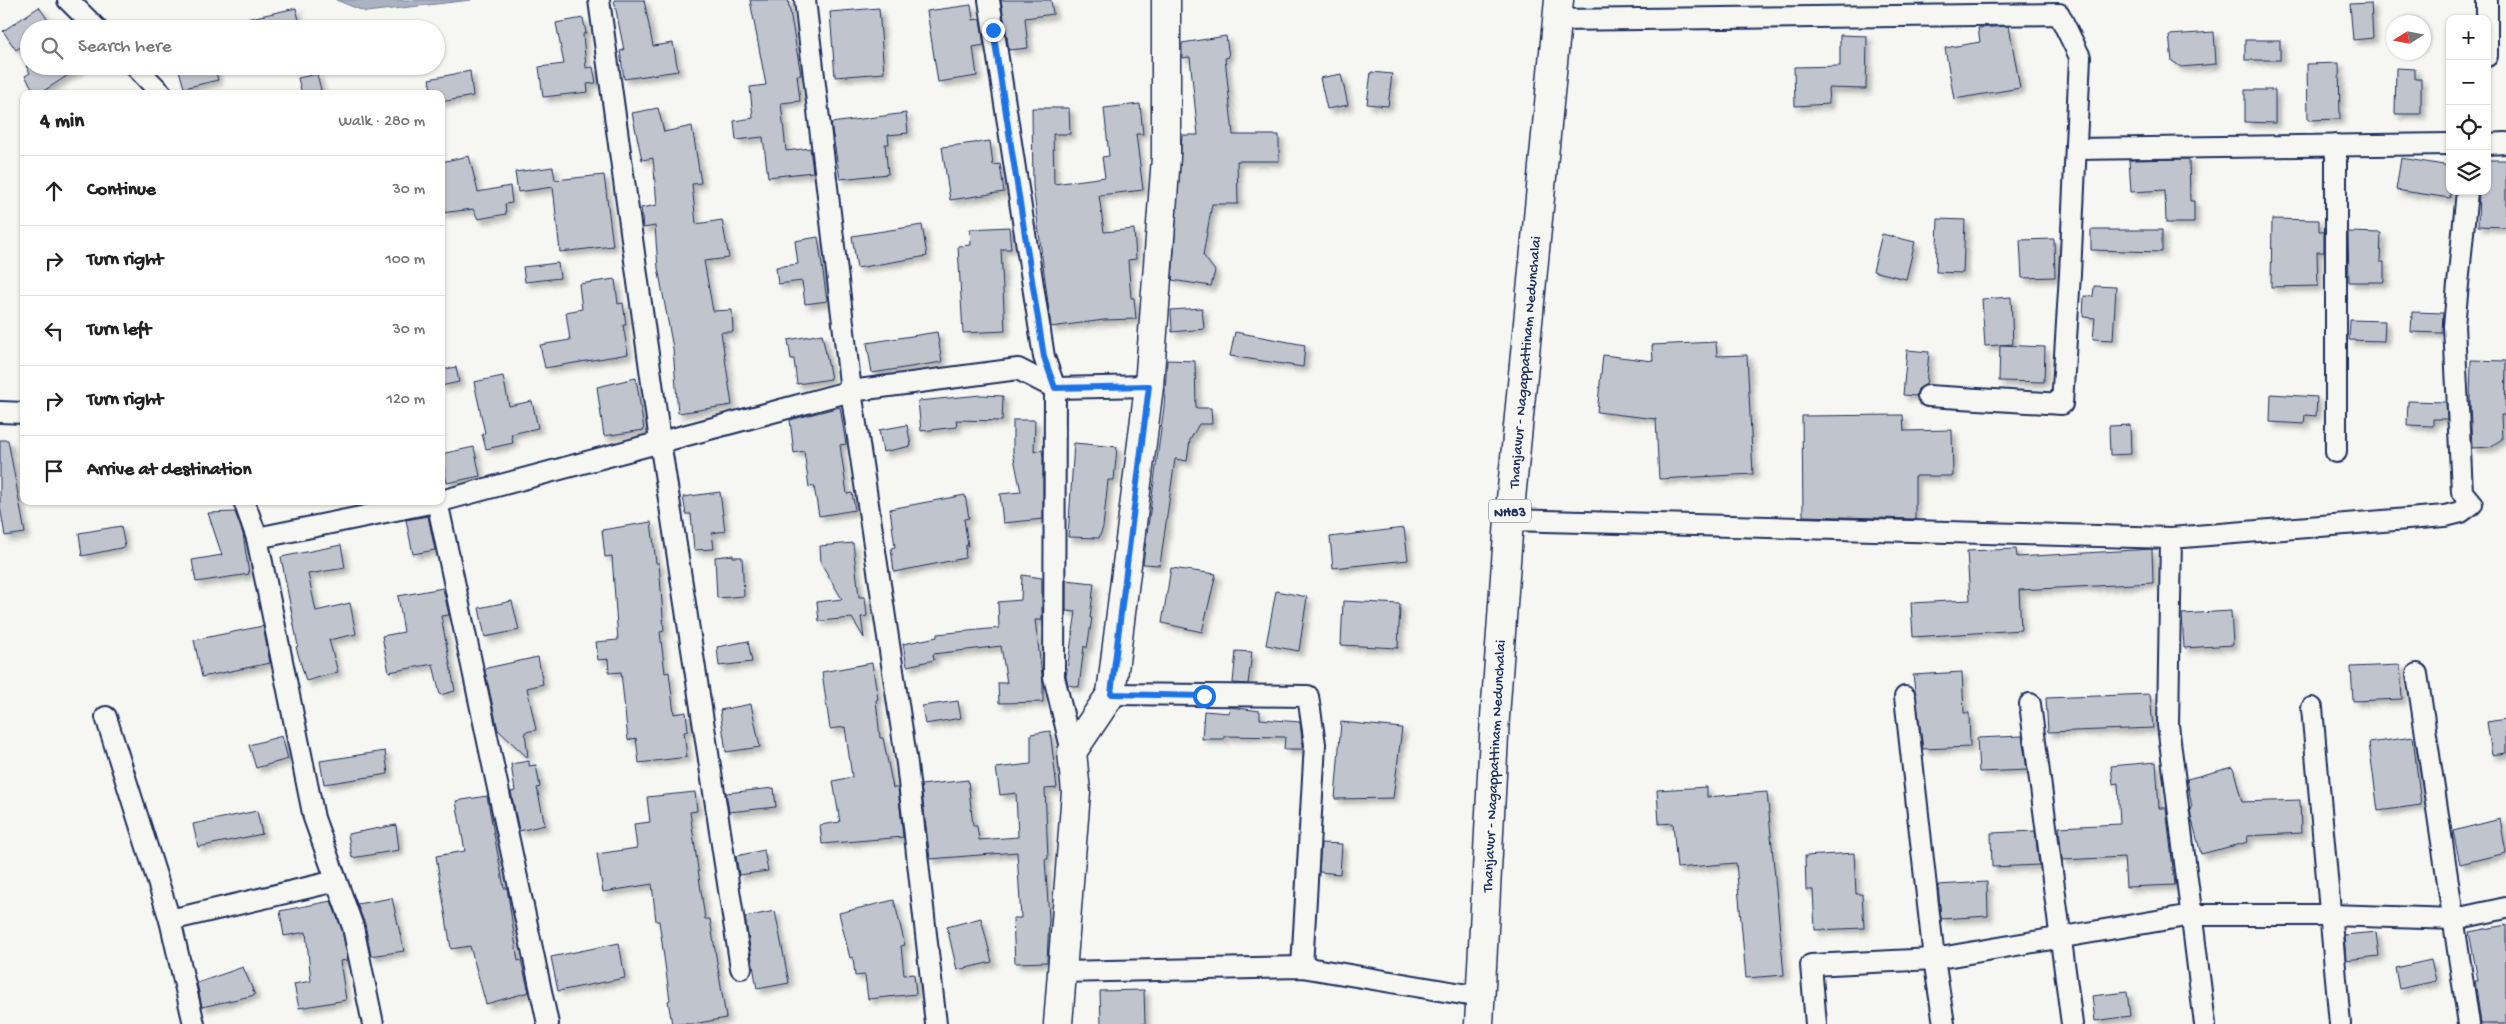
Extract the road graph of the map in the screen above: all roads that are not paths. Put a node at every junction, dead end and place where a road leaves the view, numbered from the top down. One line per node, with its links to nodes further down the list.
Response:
1 (68, 0): 9 (street)
2 (599, 0): 24 (street)
3 (805, 0): 20 (street)
4 (989, 0): 19 (street)
5 (1166, 0): 18 (main road)
6 (2487, 0): 8 (street)
7 (1557, 10): 16 (street); 30 (main road, Thanjavur - Nagappattinam Nedunchalai / NH83)
8 (2487, 15)
9 (88, 20)
10 (144, 75): 11 (street)
11 (158, 90)
12 (2506, 143): 14 (street)
13 (2446, 144): 15 (street)
14 (2491, 144)
15 (2336, 145): 16 (street); 25 (street)
16 (2076, 149): 21 (street)
17 (2467, 195): 32 (street)
18 (1149, 386): 19 (street); 34 (main road)
19 (1055, 388): 20 (street); 39 (street)
20 (851, 391): 24 (street); 55 (street)
21 (1928, 396)
22 (0, 412): 23 (street)
23 (20, 413)
24 (660, 441): 26 (street); 49 (street)
25 (2336, 452)
26 (445, 499)
27 (245, 505): 31 (street)
28 (419, 505): 31 (street)
29 (440, 505): 54 (street)
30 (1509, 520): 32 (street); 51 (main road, Thanjavur - Nagappattinam Nedunchalai / NH83)
31 (257, 538): 40 (street)
32 (2172, 538): 42 (street)
33 (2417, 674): 44 (street)
34 (1111, 694): 39 (main road); 48 (street)
35 (1905, 697): 47 (street)
36 (2030, 704): 46 (street)
37 (2312, 708): 43 (street)
38 (106, 717): 45 (street)
39 (1072, 752): 50 (main road)
40 (336, 880): 45 (street); 53 (street)
41 (2506, 908): 44 (street)
42 (2192, 915): 43 (street); 46 (street); 61 (street)
43 (2330, 915): 44 (street); 62 (street)
44 (2455, 919): 63 (street)
45 (170, 920): 52 (street)
46 (2061, 937): 47 (street); 60 (street)
47 (1934, 959): 58 (street); 59 (street)
48 (1302, 966): 50 (street); 51 (street)
49 (741, 968)
50 (1062, 972): 56 (main road)
51 (1480, 997): 57 (main road, Thanjavur - Nagappattinam Nedunchalai / NH83)
52 (194, 1024)
53 (373, 1024)
54 (548, 1024)
55 (936, 1024)
56 (1058, 1024)
57 (1479, 1024)
58 (1816, 1024)
59 (1944, 1024)
60 (2072, 1024)
61 (2205, 1024)
62 (2340, 1024)
63 (2470, 1024)

